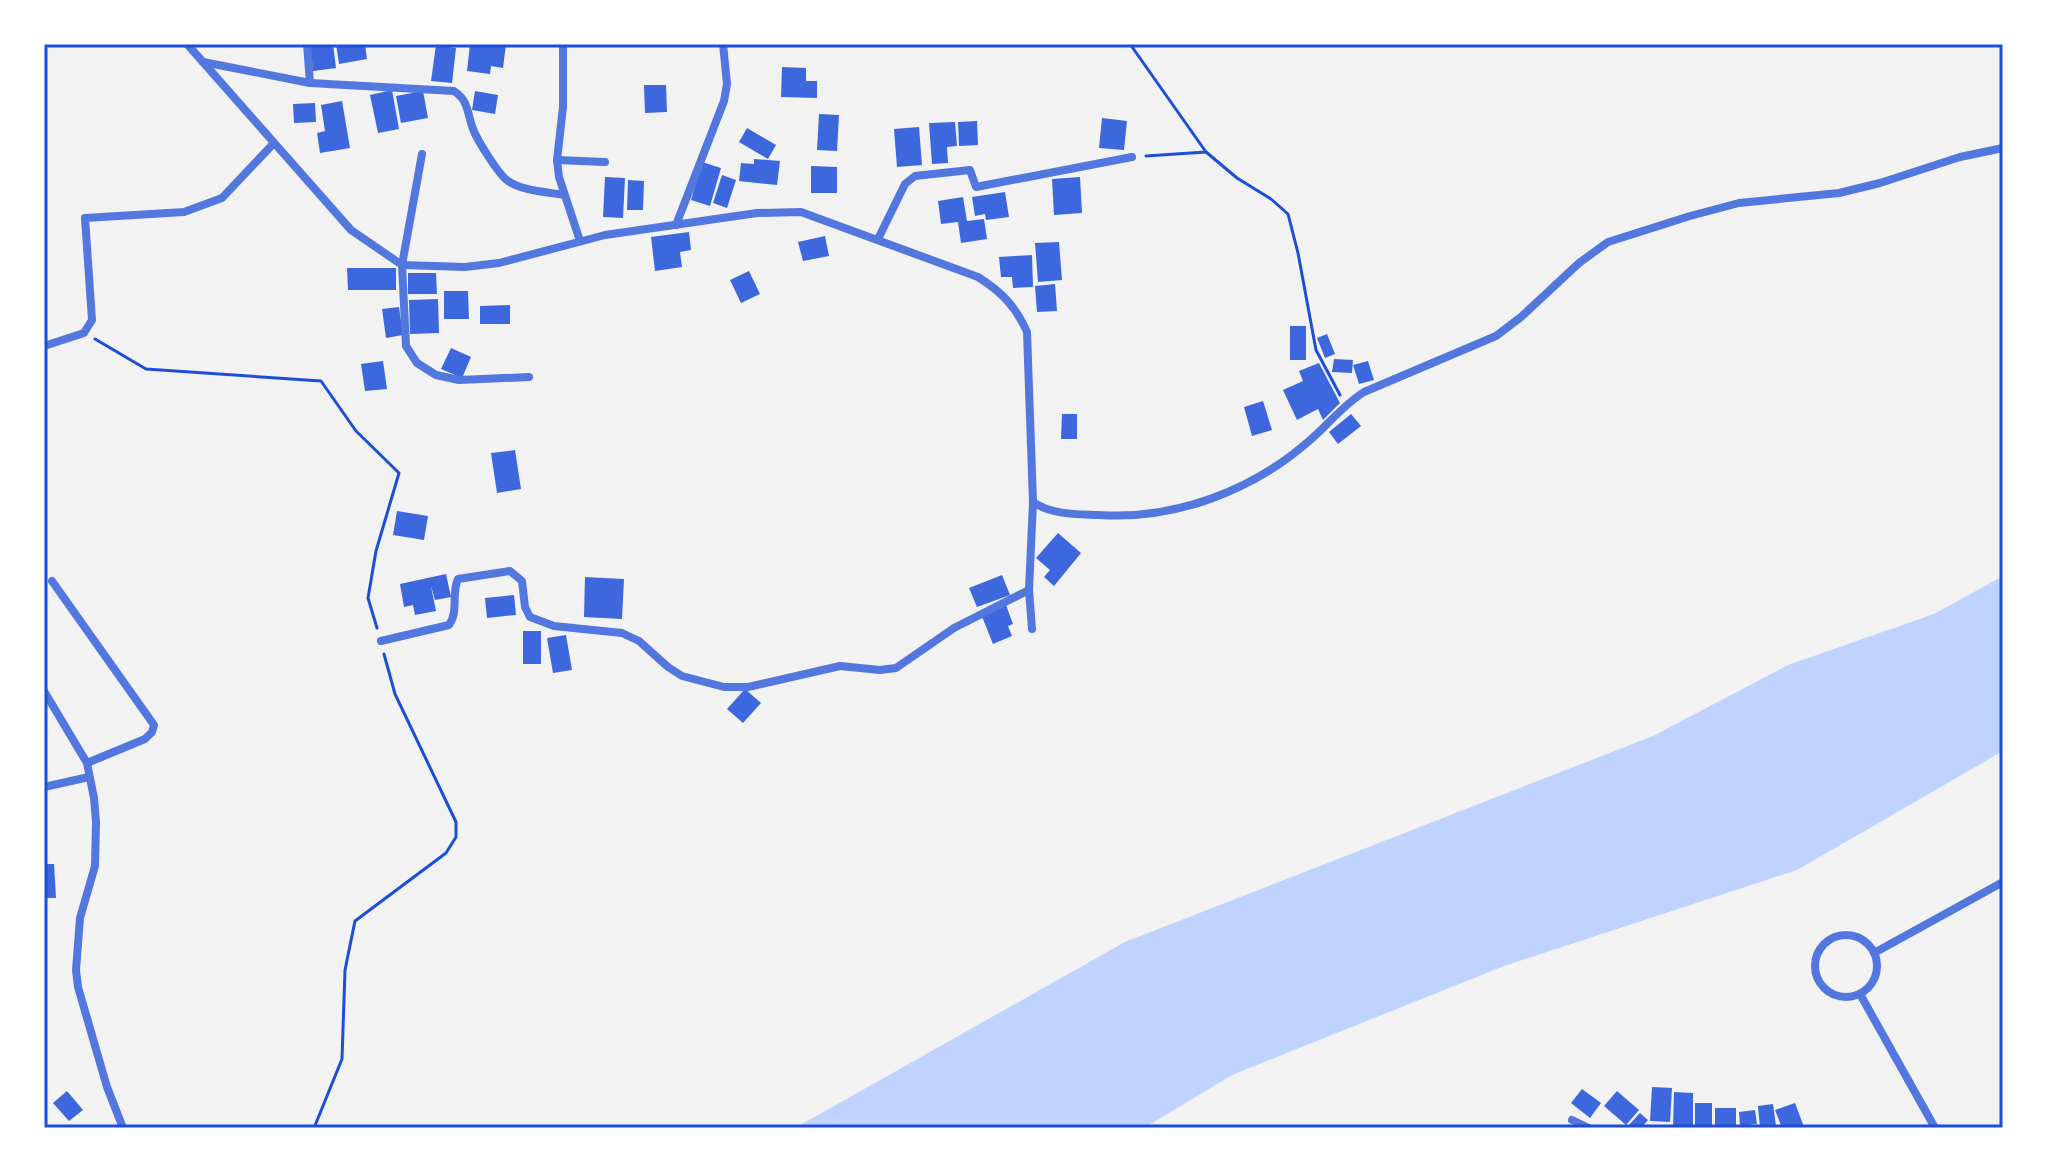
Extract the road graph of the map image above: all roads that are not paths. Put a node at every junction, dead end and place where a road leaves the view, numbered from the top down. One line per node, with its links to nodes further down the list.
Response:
1 (187, 44): 5 (street)
2 (307, 44): 6 (street)
3 (563, 44): 11 (street)
4 (723, 44): 14 (street)
5 (203, 62): 6 (street); 7 (street)
6 (310, 83): 13 (street)
7 (274, 143): 17 (street); 18 (street)
8 (2003, 148): 20 (street)
9 (422, 154): 17 (street)
10 (1132, 157): 15 (street)
11 (557, 160): 12 (street); 13 (street)
12 (605, 162)
13 (564, 195): 16 (street)
14 (676, 225): 15 (street); 16 (street)
15 (878, 239): 20 (street)
16 (580, 241): 17 (street)
17 (402, 265): 19 (street)
18 (44, 346)
19 (529, 377)
20 (1033, 502): 22 (street)
21 (52, 581): 26 (street)
22 (1029, 590): 23 (street); 24 (street)
23 (1032, 629)
24 (381, 641)
25 (44, 691): 26 (street)
26 (87, 763): 27 (street)
27 (89, 777): 28 (street); 33 (street)
28 (44, 787)
29 (2003, 882): 30 (street)
30 (1874, 953): 31 (street); 31 (street)
31 (1860, 994): 35 (street)
32 (1572, 1120): 34 (street)
33 (123, 1128)
34 (1589, 1128)
35 (1935, 1128)

